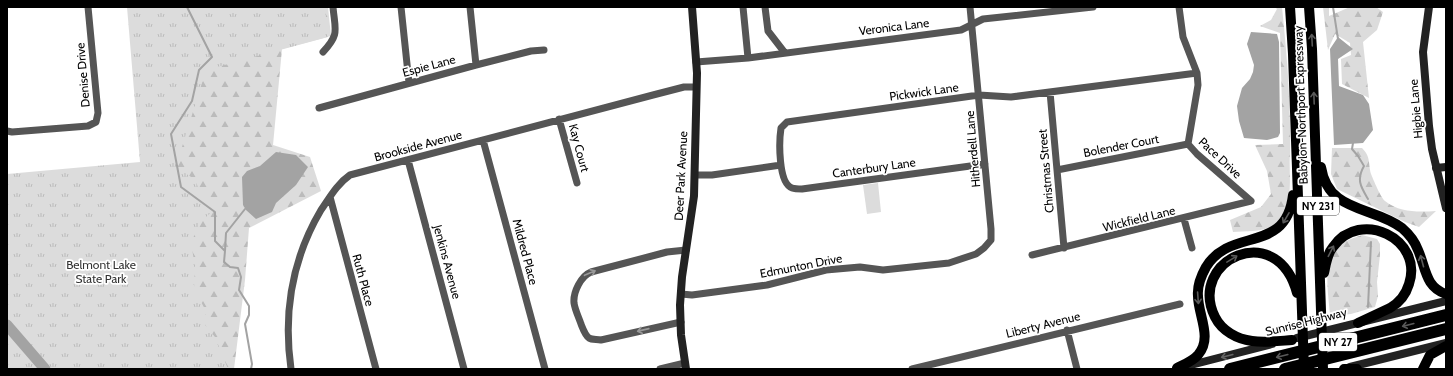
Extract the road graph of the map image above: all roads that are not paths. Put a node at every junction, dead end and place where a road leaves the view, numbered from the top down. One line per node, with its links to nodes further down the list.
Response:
1 (88, 7): 29 (street, Denise Drive)
2 (333, 7): 16 (street)
3 (401, 7): 22 (street)
4 (470, 7): 20 (street)
5 (692, 7): 19 (main road, Deer Park Avenue)
6 (743, 7): 18 (street)
7 (765, 7): 17 (street)
8 (970, 7): 14 (street, Hitherdell Lane)
9 (1093, 7): 14 (street, Veronica Lane)
10 (1179, 7): 21 (street, Pace Drive)
11 (1290, 7): 35 (main road, Babylon-Northport Expressway / NY 231)
12 (1309, 7): 28 (main road, Babylon-Northport Expressway / NY 231, one-way to 12)
13 (1428, 7): 37 (main road, Higbie Lane)
14 (972, 24): 17 (street, Veronica Lane); 25 (street, Hitherdell Lane)
15 (544, 50): 20 (street, Espie Lane)
16 (323, 52)
17 (785, 53): 18 (street, Veronica Lane)
18 (748, 58): 19 (street, Veronica Lane)
19 (696, 62): 23 (main road, Deer Park Avenue)
20 (476, 65): 22 (street, Espie Lane)
21 (1197, 73): 24 (street, Pickwick Lane); 31 (street, Pace Drive)
22 (409, 82): 26 (street, Espie Lane)
23 (696, 87): 27 (street, Brookside Avenue); 39 (main road, Deer Park Avenue)
24 (1050, 92): 25 (street, Pickwick Lane); 38 (street, Christmas Street)
25 (979, 95): 33 (street, Hitherdell Lane); 34 (street, Pickwick Lane)
26 (319, 108)
27 (560, 119): 30 (street, Brookside Avenue); 40 (street, Kay Court)
28 (1315, 124): 50 (main road, Babylon-Northport Expressway / NY 231); 52 (main road, one-way to 28)
29 (7, 131)
30 (483, 140): 32 (street, Brookside Avenue); 68 (street, Mildred Place)
31 (1188, 144): 38 (street, Bolender Court); 42 (street, Pace Drive)
32 (408, 160): 41 (street, Brookside Avenue); 67 (street, Jenkins Avenue)
33 (985, 164): 34 (street, Canterbury Lane); 45 (street, Hitherdell Lane)
34 (781, 165): 39 (street)
35 (1297, 167): 55 (main road, Babylon-Northport Expressway / NY 231); 64 (main road, one-way to 64)
36 (1446, 167): 37 (main road)
37 (1436, 168): 43 (main road, Higbie Lane)
38 (1057, 170): 46 (street, Christmas Street)
39 (695, 175): 48 (main road, Deer Park Avenue)
40 (577, 183)
41 (330, 197): 65 (street, Brookside Avenue); 66 (street, Ruth Place)
42 (1251, 201): 44 (street, Wickfield Lane)
43 (1446, 208)
44 (1184, 219): 46 (street, Wickfield Lane); 47 (street)
45 (991, 240): 51 (street, Edmunton Drive)
46 (1064, 248): 49 (street, Wickfield Lane)
47 (1192, 248)
48 (686, 250): 51 (main road, Deer Park Avenue); 57 (street, one-way to 48)
49 (1032, 255)
50 (1320, 288): 58 (main road, one-way to 58); 75 (main road, Babylon-Northport Expressway / NY 231)
51 (681, 294): 57 (main road, Deer Park Avenue)
52 (1446, 294)
53 (1446, 301): 58 (main road, Sunrise Highway)
54 (1180, 304): 60 (street, Liberty Avenue)
55 (1302, 309): 61 (main road, one-way to 55); 74 (main road, Babylon-Northport Expressway / NY 231)
56 (1446, 315): 72 (highway, NY 27, one-way to 72)
57 (681, 322): 63 (main road, Deer Park Avenue)
58 (1358, 323): 61 (main road, Sunrise Highway)
59 (1446, 329): 73 (highway, NY 27)
60 (1067, 330): 70 (street, Liberty Avenue); 71 (street)
61 (1292, 340): 64 (main road, Sunrise Highway, one-way to 64)
62 (1446, 344): 76 (main road); 78 (main road)
63 (686, 366): 69 (street)
64 (1175, 368)
65 (291, 369)
66 (376, 369)
67 (464, 369)
68 (545, 369)
69 (660, 369)
70 (912, 369)
71 (1077, 369)
72 (1230, 369)
73 (1285, 369)
74 (1304, 369)
75 (1323, 369)
76 (1344, 369): 77 (main road)
77 (1357, 369)
78 (1423, 369)

